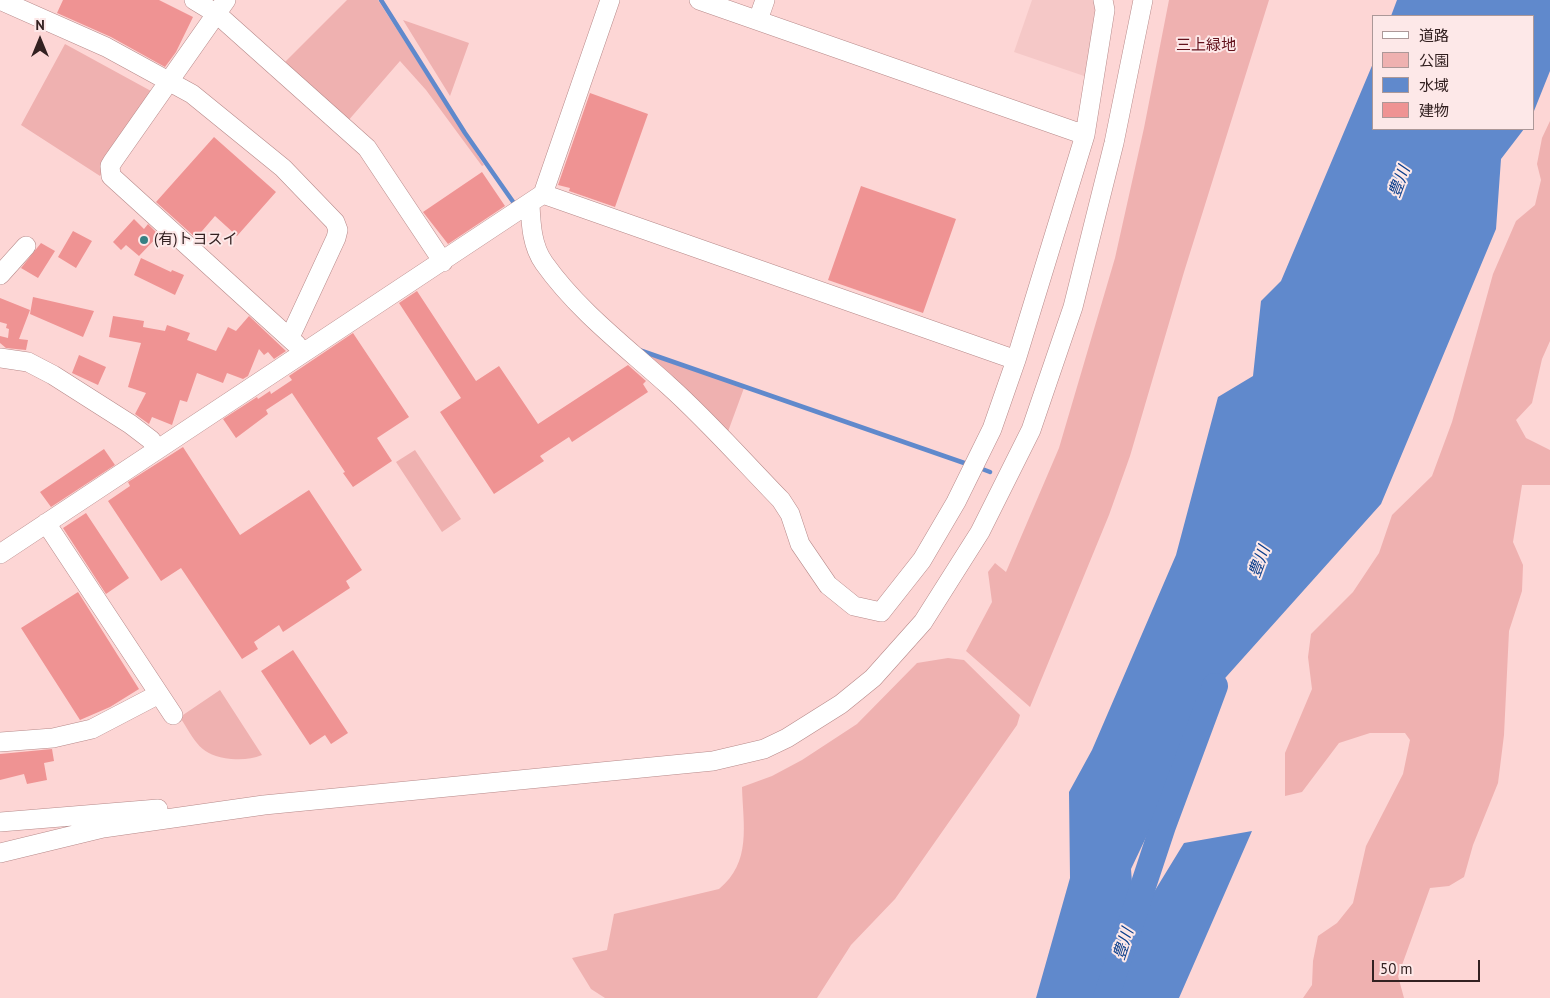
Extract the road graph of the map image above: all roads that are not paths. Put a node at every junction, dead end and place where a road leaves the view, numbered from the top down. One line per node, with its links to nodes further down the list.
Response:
1 (0, 0): 10 (street)
2 (194, 0): 8 (street)
3 (610, 0): 12 (street)
4 (699, 0): 9 (street)
5 (764, 0): 9 (street)
6 (1102, 0): 11 (street)
7 (1144, 0): 26 (street)
8 (222, 7): 10 (street); 14 (street)
9 (758, 20): 11 (street)
10 (169, 82): 16 (street); 16 (street)
11 (1085, 135): 19 (street)
12 (536, 200): 14 (street); 19 (street); 19 (street)
13 (26, 246): 15 (street)
14 (443, 262): 17 (street)
15 (0, 275)
16 (290, 337): 17 (street)
17 (305, 353): 20 (street)
18 (0, 358): 20 (street)
19 (1016, 360)
20 (157, 450): 21 (street)
21 (46, 523): 22 (street); 23 (street)
22 (0, 554)
23 (159, 694): 24 (street); 25 (street)
24 (173, 715)
25 (0, 742)
26 (199, 815): 27 (street); 28 (street)
27 (0, 822)
28 (0, 853)

